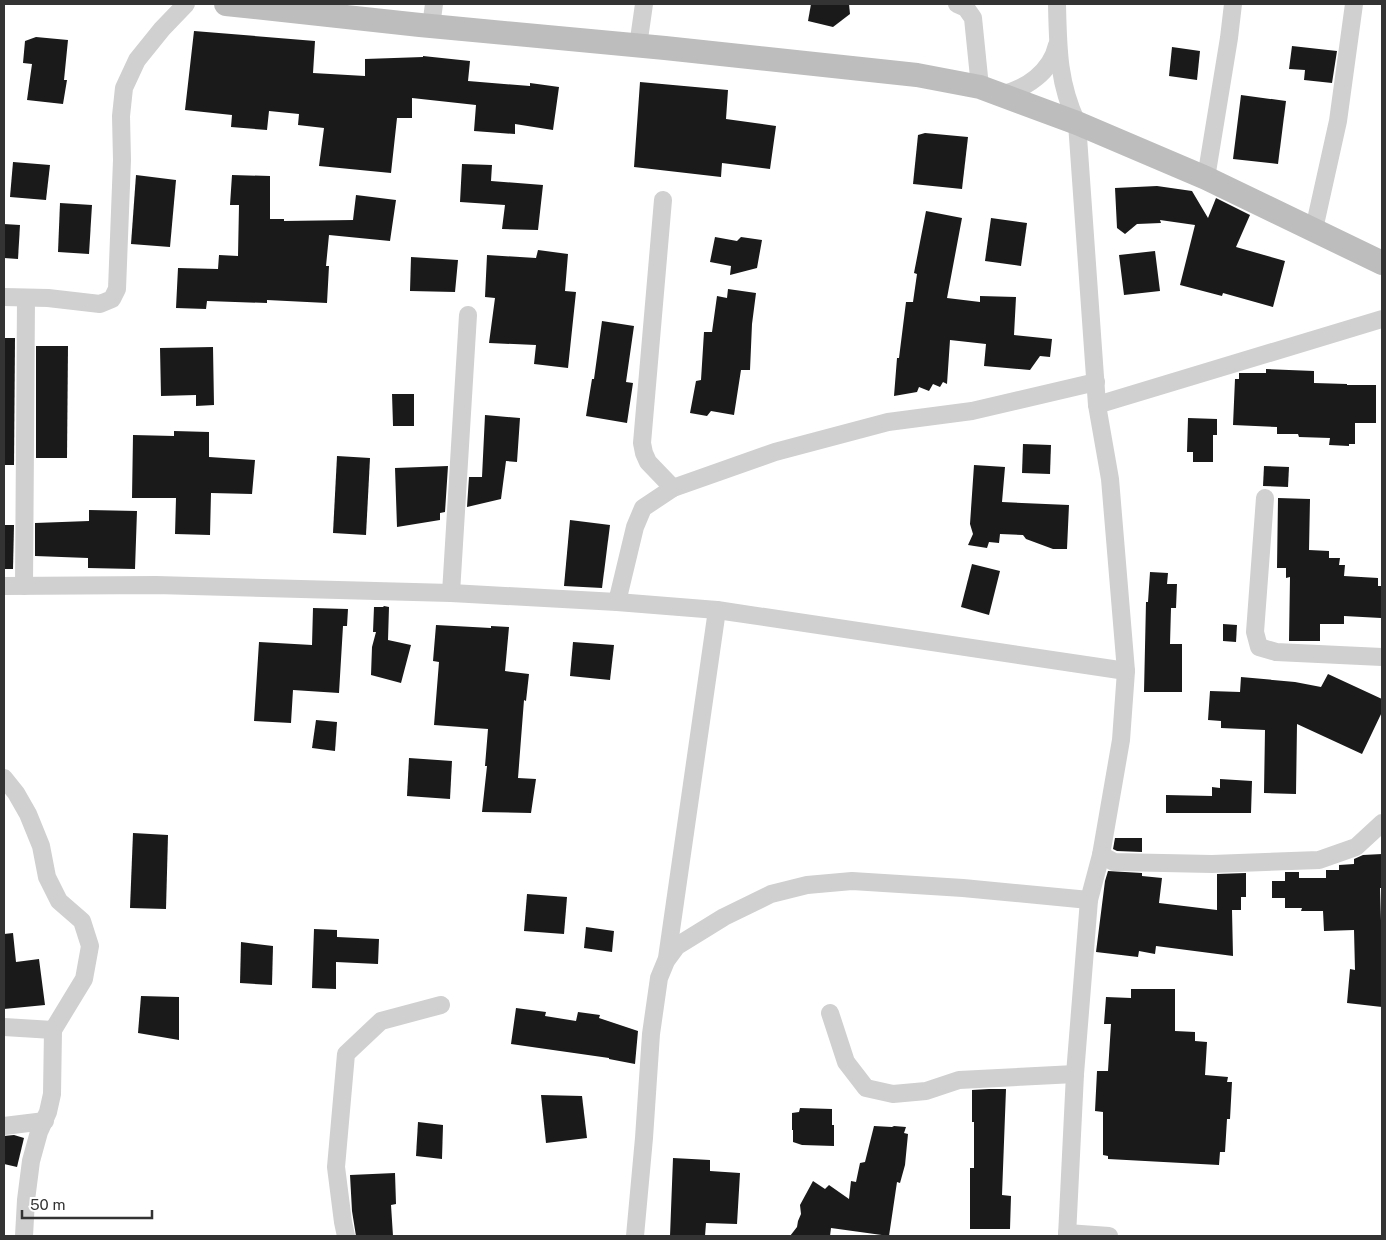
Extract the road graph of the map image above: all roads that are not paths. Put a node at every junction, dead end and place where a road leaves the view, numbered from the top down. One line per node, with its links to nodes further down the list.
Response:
1 (186, 4): 18 (street)
2 (226, 4): 8 (street)
3 (644, 4): 10 (street)
4 (957, 4): 11 (street)
5 (1057, 4): 9 (street)
6 (1233, 4): 13 (street)
7 (1354, 4): 15 (street)
8 (432, 15): 10 (street)
9 (1058, 42): 11 (street); 12 (street)
10 (638, 46): 11 (street)
11 (990, 91): 12 (street)
12 (1077, 123): 13 (street); 21 (street)
13 (1206, 178): 15 (street)
14 (663, 200): 23 (street)
15 (1314, 229): 16 (street)
16 (1382, 262)
17 (4, 297): 18 (street)
18 (26, 298): 26 (street)
19 (468, 315): 27 (street)
20 (1382, 319): 22 (street)
21 (1096, 382): 22 (street); 23 (street)
22 (1098, 406): 31 (street)
23 (673, 488): 28 (street)
24 (1265, 498): 30 (street)
25 (4, 586): 26 (street)
26 (24, 586): 27 (street)
27 (451, 593): 28 (street)
28 (617, 602): 29 (street)
29 (717, 610): 31 (street); 36 (street)
30 (1382, 657)
31 (1126, 671): 34 (street)
32 (4, 778): 40 (street)
33 (1382, 823): 34 (street)
34 (1101, 854): 35 (street)
35 (1089, 900): 36 (street); 41 (street)
36 (666, 961): 47 (street)
37 (441, 1005): 46 (street)
38 (830, 1013): 41 (street)
39 (4, 1026): 40 (street)
40 (53, 1030): 42 (street)
41 (1075, 1074): 44 (street)
42 (44, 1121): 43 (street); 45 (street)
43 (4, 1126)
44 (1067, 1235): 48 (street)
45 (24, 1236)
46 (346, 1236)
47 (635, 1236)
48 (1109, 1236)

